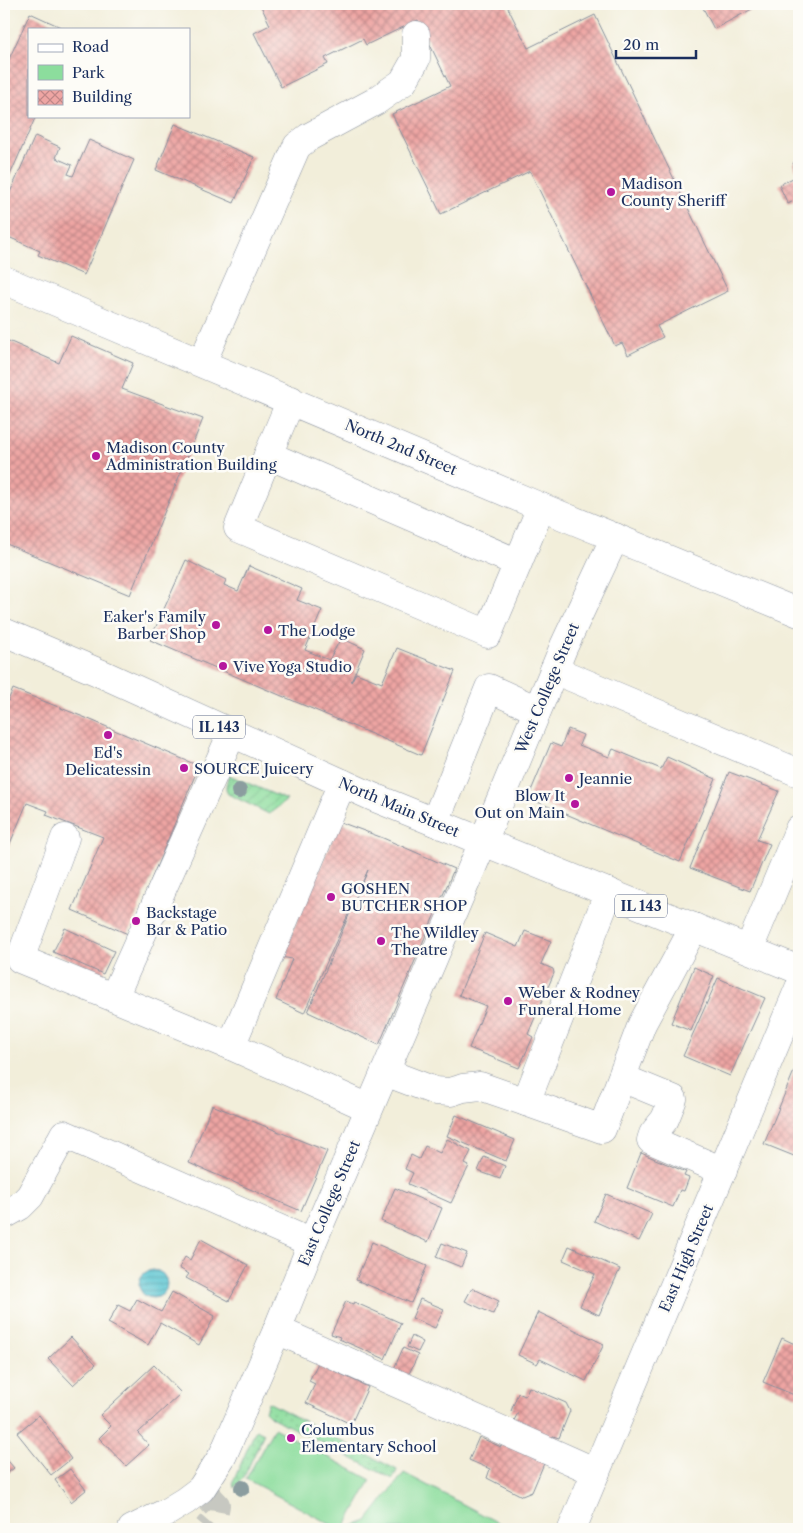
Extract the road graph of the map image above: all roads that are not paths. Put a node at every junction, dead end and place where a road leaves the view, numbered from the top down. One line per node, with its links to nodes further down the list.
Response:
1 (416, 35): 3 (street)
2 (4, 280): 3 (street, North 2nd Street)
3 (202, 363): 4 (street, North 2nd Street)
4 (291, 400): 5 (street); 6 (street, North 2nd Street)
5 (268, 455): 8 (street); 8 (street)
6 (541, 507): 7 (street, North 2nd Street); 8 (street)
7 (615, 537): 9 (street, North 2nd Street); 11 (street, West College Street)
8 (518, 563)
9 (799, 613)
10 (4, 632): 13 (street, North Main Street / IL 143)
11 (554, 670): 12 (street, West College Street); 14 (street)
12 (537, 710): 16 (street); 19 (street, West College Street)
13 (232, 733): 15 (street, North Main Street / IL 143); 25 (street)
14 (799, 773)
15 (342, 783): 16 (street, North Main Street / IL 143); 26 (street)
16 (435, 822): 19 (street, North Main Street / IL 143)
17 (799, 830): 22 (street)
18 (66, 838): 25 (street)
19 (483, 842): 20 (street, North Main Street / IL 143); 27 (street, East College Street)
20 (608, 892): 21 (street, North Main Street / IL 143); 29 (street)
21 (694, 927): 22 (street, North Main Street / IL 143); 28 (street)
22 (749, 949): 23 (street, North Main Street / IL 143)
23 (799, 970)
24 (799, 988): 31 (street, East High Street)
25 (114, 997): 26 (street)
26 (231, 1046): 30 (street)
27 (385, 1072): 29 (street); 30 (street, East College Street)
28 (622, 1078): 29 (street); 31 (street)
29 (526, 1102)
30 (369, 1108): 33 (street, East College Street)
31 (722, 1172): 35 (street, East High Street)
32 (4, 1215): 33 (street)
33 (312, 1243): 34 (street, East College Street)
34 (277, 1330): 35 (street); 36 (street, East College Street)
35 (596, 1472): 37 (street, East High Street)
36 (132, 1529)
37 (572, 1529)

